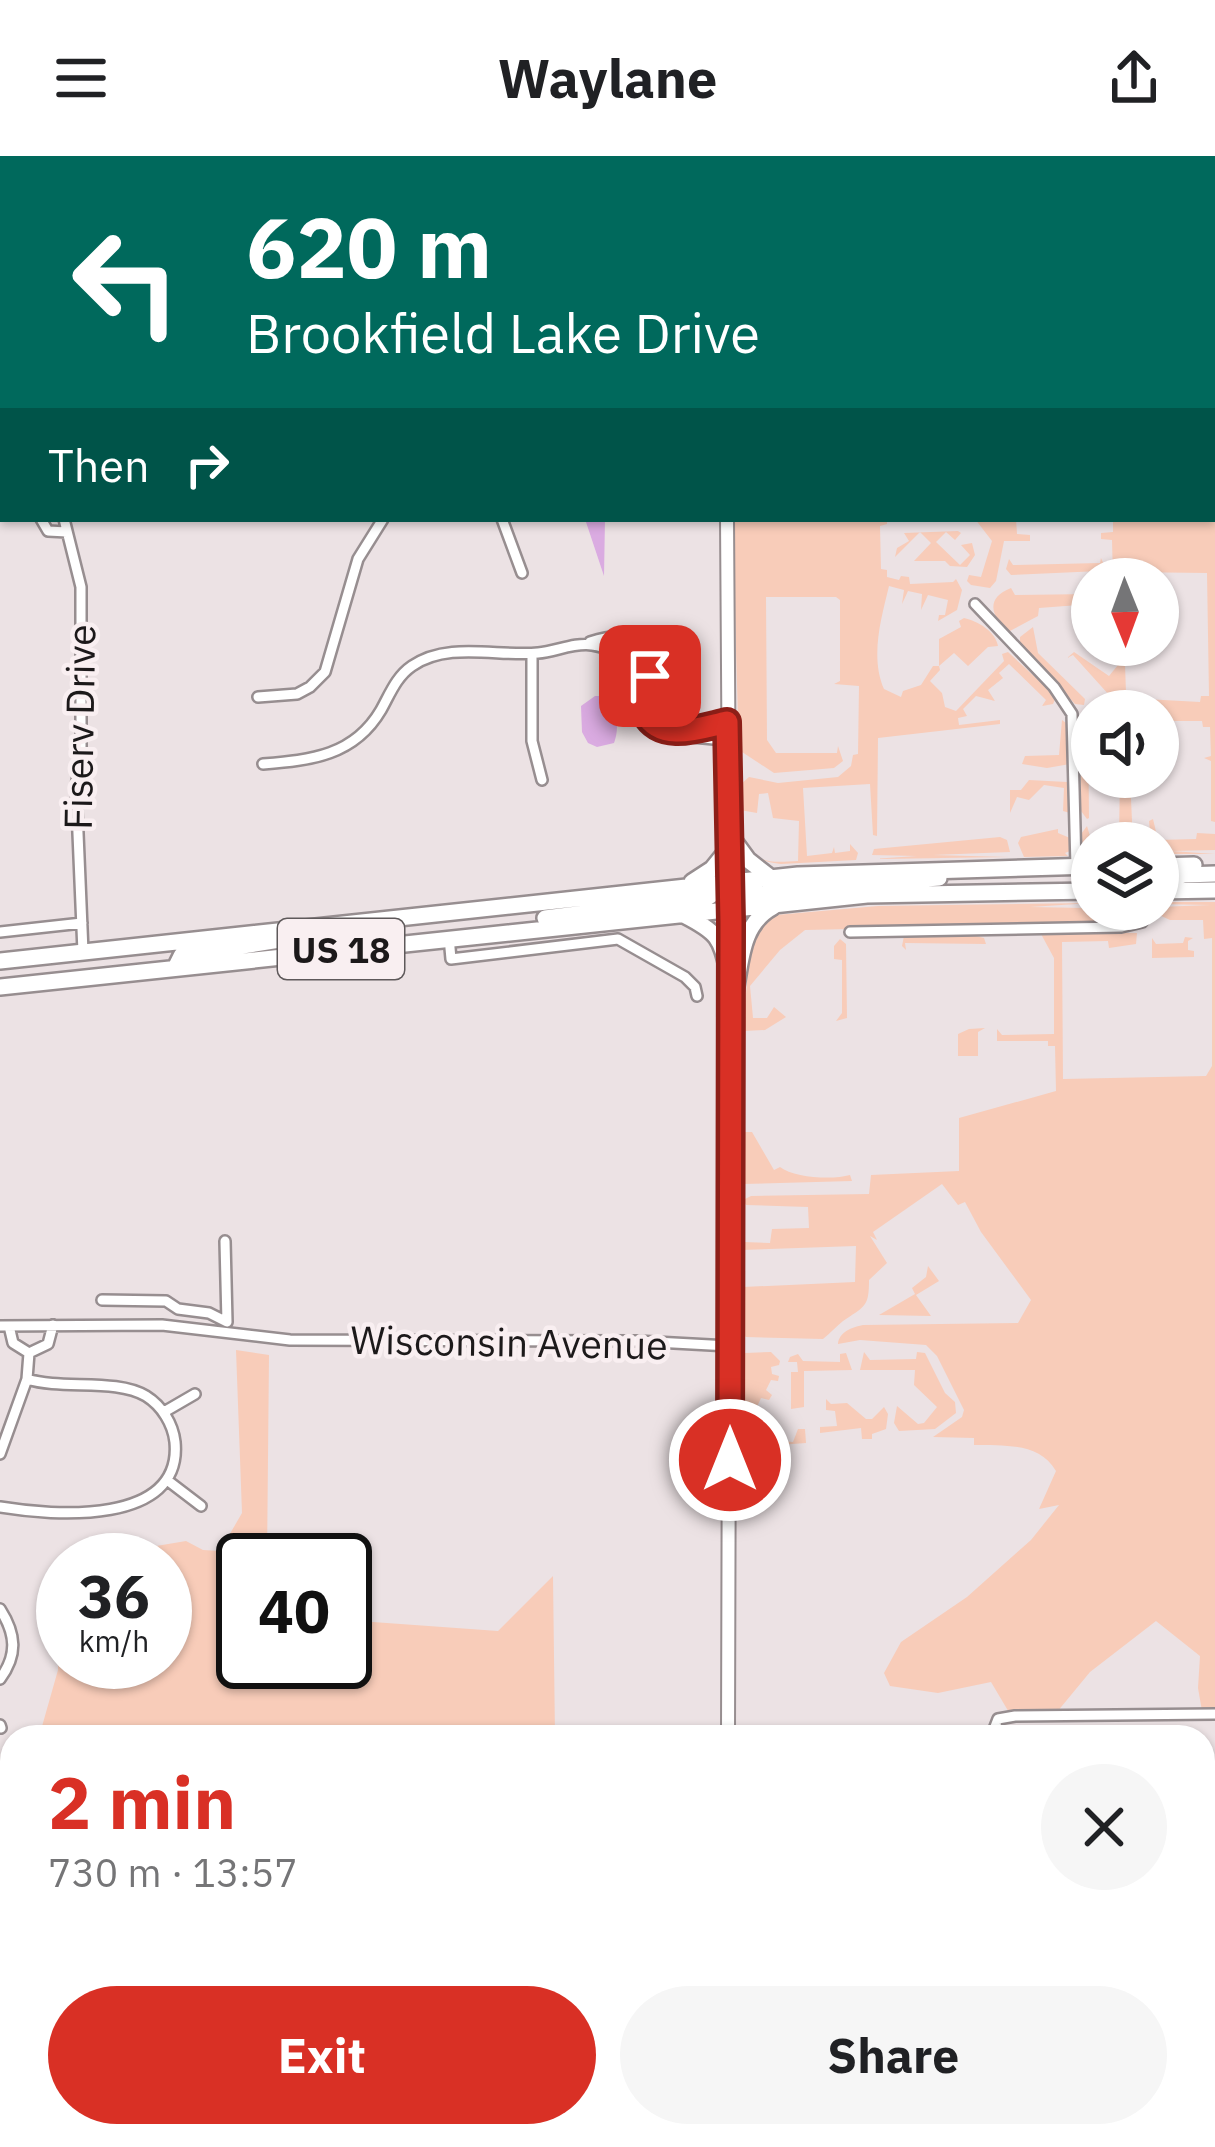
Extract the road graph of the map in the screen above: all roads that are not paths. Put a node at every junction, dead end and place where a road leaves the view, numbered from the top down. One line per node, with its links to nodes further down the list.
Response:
1 (43, 522): 6 (street)
2 (65, 522): 6 (street, Fiserv Drive)
3 (381, 522): 12 (street)
4 (503, 522): 7 (street)
5 (727, 522): 13 (street)
6 (67, 532): 38 (street, Fiserv Drive)
7 (522, 573)
8 (975, 604): 18 (street)
9 (583, 645): 10 (street); 11 (street); 11 (street)
10 (532, 654): 16 (street); 17 (street)
11 (640, 692): 14 (street)
12 (258, 697)
13 (727, 722): 14 (street); 15 (street)
14 (667, 731): 15 (street)
15 (727, 740): 19 (street)
16 (262, 764)
17 (542, 780)
18 (1081, 822)
19 (729, 841): 27 (main road); 28 (street); 29 (main road)
20 (1215, 865): 22 (main road)
21 (1071, 866): 23 (main road, US 18)
22 (1179, 866)
23 (995, 867): 27 (main road, US 18); 35 (main road)
24 (1215, 874): 26 (main road)
25 (1071, 875): 33 (main road)
26 (1179, 877)
27 (771, 878): 28 (main road, US 18)
28 (730, 882): 29 (main road, US 18); 35 (street); 43 (main road)
29 (678, 887): 36 (main road, US 18)
30 (1179, 888): 31 (main road)
31 (1215, 890)
32 (1071, 892): 33 (main road, US 18)
33 (928, 893): 34 (main road, US 18)
34 (784, 902): 35 (main road, US 18); 53 (main road)
35 (730, 908): 37 (main road, US 18); 49 (street)
36 (441, 913): 39 (main road, US 18); 45 (main road)
37 (682, 913): 43 (main road, US 18); 49 (main road)
38 (82, 923): 41 (street); 46 (street, Fiserv Drive)
39 (335, 925): 46 (main road, US 18); 48 (main road)
40 (1071, 929): 42 (street)
41 (0, 932)
42 (850, 932)
43 (484, 934): 44 (main road, US 18)
44 (449, 937): 45 (main road, US 18); 52 (street)
45 (408, 941): 48 (main road, US 18)
46 (83, 952): 47 (main road, US 18); 50 (main road)
47 (0, 962)
48 (175, 968): 50 (main road, US 18)
49 (730, 978): 53 (street)
50 (50, 981): 51 (main road, US 18)
51 (0, 987)
52 (697, 996)
53 (729, 1015): 61 (street)
54 (224, 1241): 56 (street)
55 (102, 1300): 56 (street)
56 (227, 1322): 59 (street); 60 (street)
57 (53, 1325): 58 (street, Wisconsin Avenue); 59 (street, Wisconsin Avenue); 62 (street)
58 (4, 1326): 62 (street)
59 (220, 1334): 60 (street, Wisconsin Avenue)
60 (233, 1336): 61 (street, Wisconsin Avenue)
61 (729, 1346): 75 (street)
62 (29, 1353): 63 (street)
63 (27, 1379): 66 (street); 67 (street)
64 (195, 1394): 67 (street)
65 (0, 1400): 66 (street)
66 (16, 1406): 68 (street)
67 (164, 1412): 69 (street)
68 (0, 1454)
69 (167, 1480): 70 (street); 71 (street)
70 (201, 1506)
71 (0, 1507)
72 (0, 1610): 73 (street)
73 (0, 1678)
74 (1215, 1714): 76 (street)
75 (728, 1725)
76 (996, 1725)

